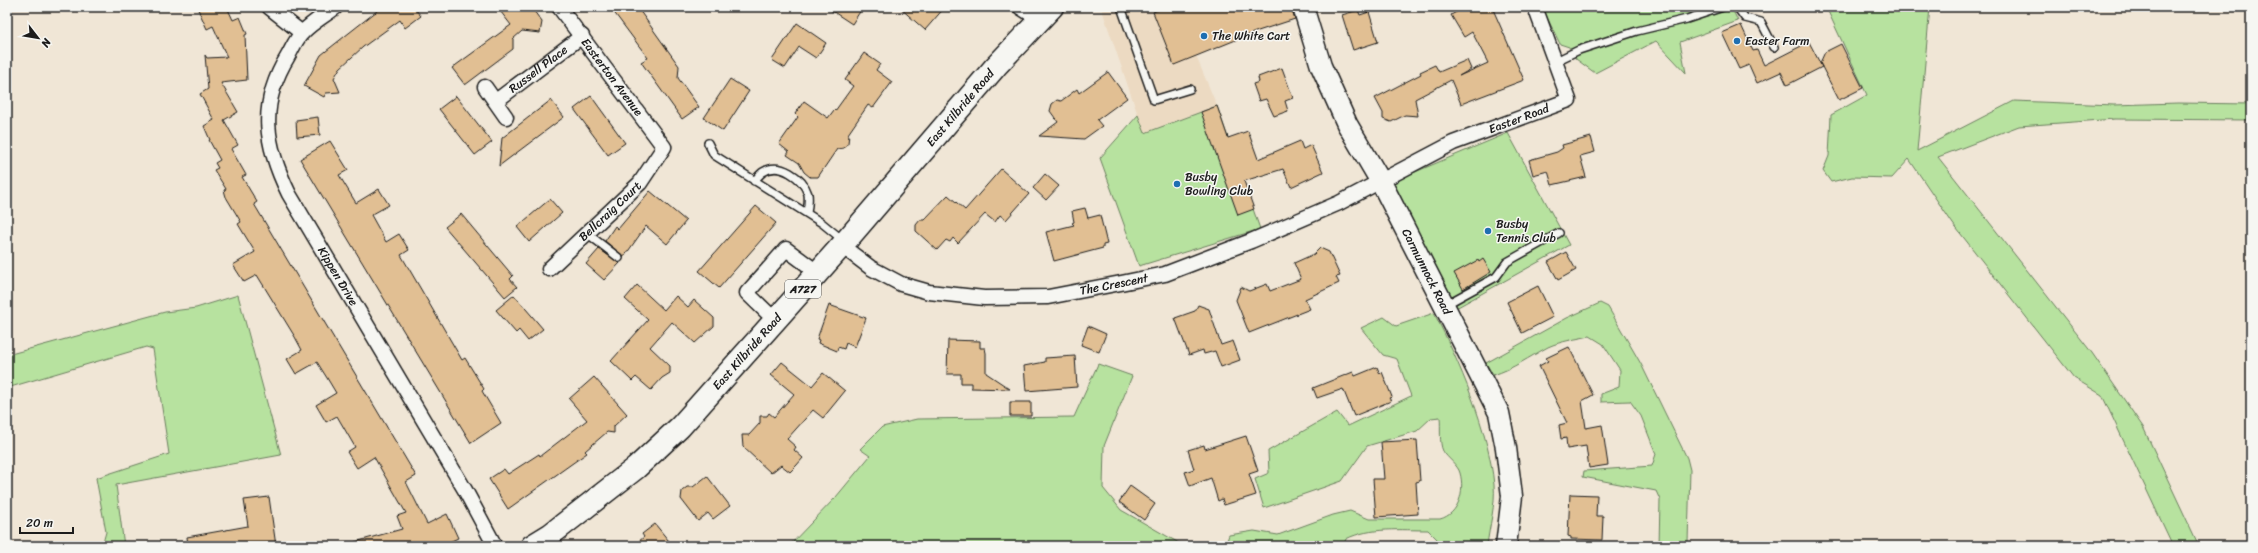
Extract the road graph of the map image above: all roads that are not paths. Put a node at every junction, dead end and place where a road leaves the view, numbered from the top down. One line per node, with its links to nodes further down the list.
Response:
1 (269, 7): 11 (street)
2 (336, 7): 11 (street, Kippen Drive)
3 (559, 7): 12 (street, Easterton Avenue)
4 (1020, 7): 10 (street)
5 (1121, 7): 16 (lane)
6 (1303, 7): 22 (main road, Carmunnock Road)
7 (1535, 7): 14 (street, Easter Road)
8 (1722, 7): 14 (lane)
9 (1737, 7): 13 (lane)
10 (1045, 13): 26 (main road, East Kilbride Road / A727)
11 (302, 33): 32 (street, Kippen Drive)
12 (582, 36): 17 (street, Russell Place); 20 (street, Easterton Avenue)
13 (1774, 47)
14 (1556, 61): 22 (street, Easter Road)
15 (485, 86): 17 (street)
16 (1190, 89)
17 (496, 101): 18 (street)
18 (506, 117)
19 (708, 143): 21 (lane)
20 (664, 147): 25 (street, Bellcraig Court)
21 (754, 181): 23 (lane); 23 (lane)
22 (1381, 182): 26 (street, The Crescent); 30 (main road, Carmunnock Road)
23 (807, 213): 26 (lane)
24 (1559, 233): 30 (lane)
25 (588, 234): 27 (lane); 28 (street, Bellcraig Court)
26 (844, 244): 29 (main road, East Kilbride Road / A727)
27 (619, 258)
28 (549, 269)
29 (817, 272): 31 (main road, East Kilbride Road / A727); 31 (street)
30 (1443, 306): 34 (main road, Carmunnock Road)
31 (775, 320): 33 (main road, East Kilbride Road / A727)
32 (495, 546)
33 (532, 546)
34 (1506, 546)

